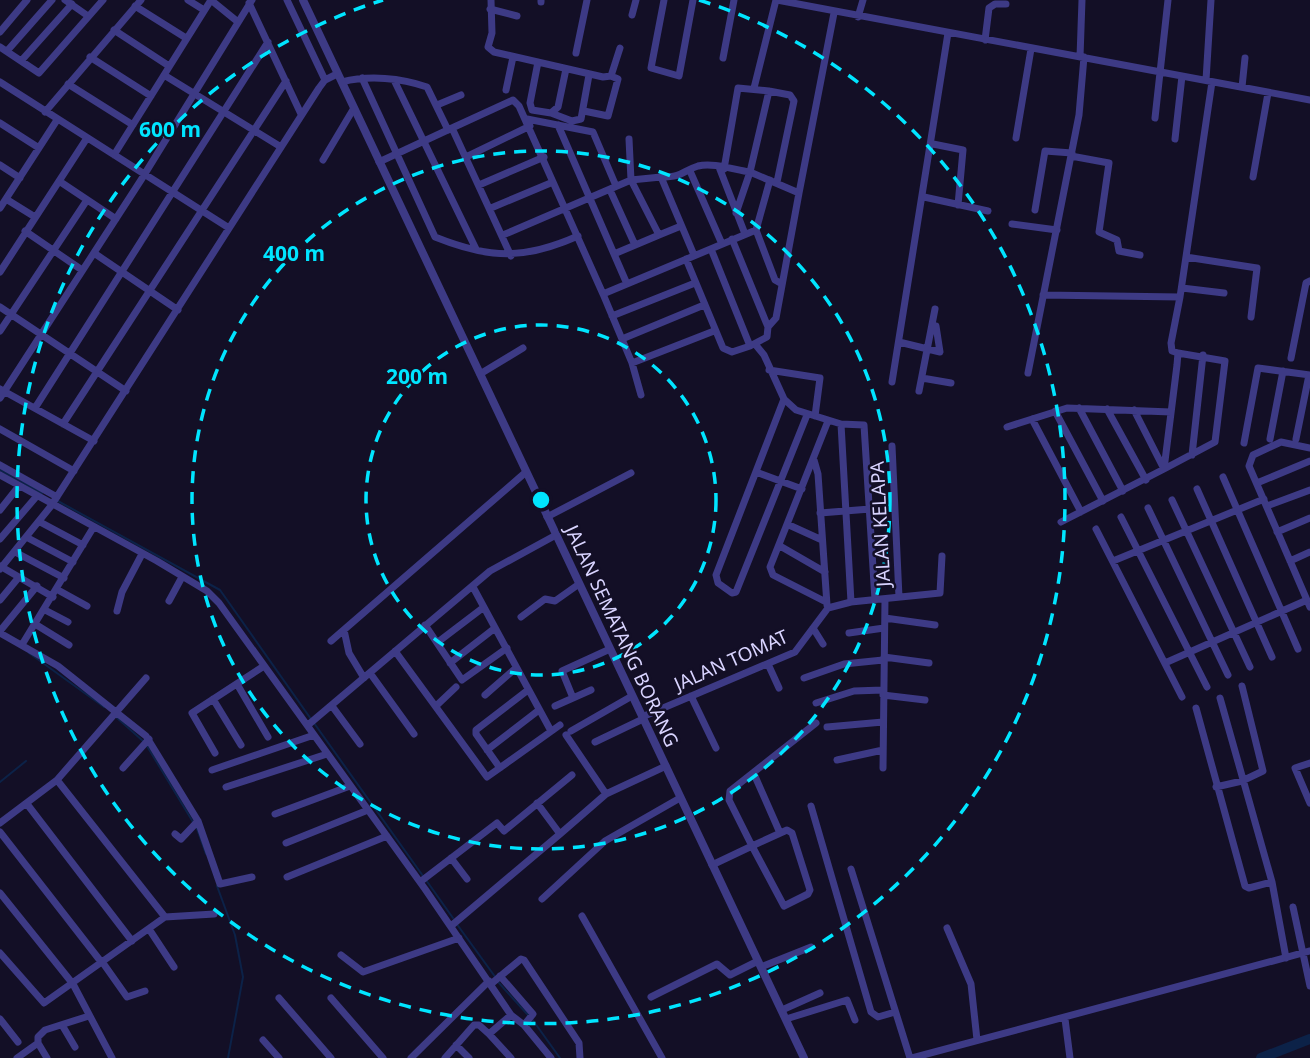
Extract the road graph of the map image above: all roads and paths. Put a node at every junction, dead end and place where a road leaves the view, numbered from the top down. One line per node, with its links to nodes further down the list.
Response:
1 (27, 0): 33 (street)
2 (51, 0): 39 (street)
3 (102, 0): 28 (street)
4 (188, 0): 25 (street)
5 (211, 0): 25 (street); 31 (street)
6 (287, 0): 58 (street)
7 (303, 0): 56 (street, JALAN SEMATANG BORANG)
8 (491, 0): 24 (street)
9 (587, 0): 41 (street)
10 (636, 0): 27 (street)
11 (664, 0): 12 (street)
12 (693, 0)
13 (734, 0): 45 (street)
14 (777, 0): 22 (street); 65 (street)
15 (863, 0): 30 (street)
16 (1082, 0): 44 (street)
17 (1168, 0): 51 (street)
18 (1211, 0): 61 (street)
19 (251, 1): 31 (street); 37 (street)
20 (68, 2): 28 (street); 47 (street)
21 (138, 3): 32 (street); 35 (street)
22 (805, 3): 26 (street)
23 (1006, 4): 36 (street)
24 (490, 9): 29 (street); 43 (street)
25 (204, 10): 35 (street)
26 (834, 12): 30 (street); 118 (street)
27 (632, 15)
28 (88, 16): 47 (street)
29 (517, 16)
30 (858, 17): 34 (street)
31 (238, 22): 68 (street)
32 (114, 30): 42 (street); 49 (street)
33 (0, 33)
34 (948, 33): 36 (street); 93 (street)
35 (186, 38): 49 (street)
36 (985, 40): 40 (street)
37 (268, 42): 60 (street); 77 (street)
38 (620, 48): 54 (street)
39 (3, 49): 47 (street)
40 (1031, 49): 44 (street); 89 (street)
41 (576, 53)
42 (90, 57): 63 (street); 71 (street)
43 (513, 57): 48 (street); 66 (street)
44 (1082, 57): 51 (street); 97 (street)
45 (723, 58)
46 (1245, 58): 64 (street)
47 (21, 61)
48 (538, 62): 50 (street); 78 (street)
49 (169, 66): 52 (street)
50 (566, 69): 53 (street); 78 (street)
51 (1161, 72): 55 (street); 80 (street)
52 (163, 75): 68 (street); 71 (street)
53 (589, 75): 54 (street); 75 (street)
54 (611, 76): 75 (street)
55 (1182, 76): 61 (street); 91 (street)
56 (342, 79): 57 (street); 58 (street); 74 (street, JALAN SEMATANG BORANG)
57 (358, 79): 59 (street); 98 (street)
58 (324, 80): 79 (street)
59 (394, 80): 73 (street); 92 (street)
60 (286, 81): 79 (street); 87 (street)
61 (1209, 81): 64 (street); 155 (street)
62 (0, 82): 76 (street)
63 (68, 84): 76 (street); 84 (street)
64 (1242, 87): 69 (street)
65 (754, 88): 67 (street); 104 (street)
66 (506, 90)
67 (769, 92): 106 (street); 113 (street)
68 (195, 93): 77 (street); 107 (street)
69 (1268, 93): 72 (street); 109 (street)
70 (461, 95): 73 (street)
71 (151, 96): 84 (street)
72 (1310, 100)
73 (437, 105): 86 (street)
74 (354, 108): 101 (street); 102 (street, JALAN SEMATANG BORANG)
75 (584, 111): 78 (street)
76 (45, 112): 81 (street)
77 (225, 112): 87 (street); 117 (street)
78 (551, 113)
79 (302, 114): 94 (street)
80 (1155, 118)
81 (57, 120): 88 (street); 95 (street)
82 (528, 122): 85 (street); 86 (street); 99 (street); 100 (street)
83 (0, 123): 95 (street)
84 (133, 125): 96 (street)
85 (558, 125): 116 (street); 122 (street)
86 (450, 129): 92 (street); 99 (street)
87 (254, 131): 94 (street); 127 (street)
88 (87, 138): 96 (street); 112 (street)
89 (1016, 138)
90 (629, 139): 111 (street)
91 (1175, 139)
92 (422, 142): 98 (street); 147 (street)
93 (933, 144): 119 (street); 123 (street)
94 (281, 146): 135 (street)
95 (39, 148): 110 (street)
96 (114, 155): 107 (street)
97 (1071, 155): 128 (street); 138 (street); 152 (street)
98 (394, 156): 102 (street); 136 (street)
99 (466, 157): 115 (street)
100 (544, 157): 114 (street); 115 (street)
101 (323, 160)
102 (382, 161): 136 (street, JALAN SEMATANG BORANG)
103 (0, 165): 110 (street)
104 (722, 168): 105 (street); 106 (street); 130 (street)
105 (690, 171): 108 (street); 145 (street)
106 (750, 172): 113 (street); 130 (street)
107 (144, 174): 117 (street); 132 (street)
108 (661, 177): 111 (street); 134 (street)
109 (1253, 177)
110 (20, 178): 120 (street)
111 (631, 180): 116 (street); 142 (street)
112 (59, 181): 121 (street); 131 (street)
113 (774, 181): 118 (street); 137 (street)
114 (552, 182): 125 (street); 126 (street)
115 (479, 185): 125 (street)
116 (613, 188): 122 (street); 146 (street)
117 (174, 193): 127 (street); 158 (street)
118 (799, 193): 162 (street)
119 (924, 197): 123 (street); 182 (street)
120 (6, 199): 124 (street); 131 (street)
121 (87, 200): 132 (street); 149 (street)
122 (590, 200): 126 (street); 151 (street)
123 (958, 205): 129 (street)
124 (0, 207)
125 (491, 208): 141 (street)
126 (565, 208): 141 (street); 143 (street)
127 (200, 210): 135 (street); 164 (street)
128 (1035, 210)
129 (988, 211)
130 (736, 213): 140 (street)
131 (35, 217): 139 (street)
132 (116, 219): 150 (street)
133 (1012, 224): 138 (street)
134 (681, 226): 142 (street); 154 (street)
135 (229, 228): 172 (street)
136 (420, 230): 147 (street); 195 (street, JALAN SEMATANG BORANG)
137 (756, 230): 140 (street); 162 (street)
138 (1057, 230): 167 (street)
139 (25, 231): 149 (street); 157 (street)
140 (745, 234): 144 (street)
141 (503, 235): 153 (street)
142 (659, 235): 146 (street)
143 (578, 236): 153 (street); 166 (street)
144 (732, 239): 145 (street); 177 (street)
145 (722, 244): 148 (street)
146 (635, 246): 151 (street)
147 (476, 249): 153 (street)
148 (711, 249): 154 (street); 183 (street)
149 (53, 250): 156 (street); 173 (street)
150 (93, 253): 156 (street); 158 (street)
151 (614, 254): 161 (street)
152 (1140, 255)
153 (511, 256)
154 (690, 257): 160 (street); 161 (street)
155 (1186, 257): 163 (street); 175 (street)
156 (82, 270): 180 (street)
157 (0, 272)
158 (122, 273): 164 (street); 185 (street)
159 (1310, 281): 189 (street)
160 (695, 283): 169 (street); 174 (street)
161 (627, 284): 166 (street)
162 (782, 284): 177 (street)
163 (1182, 288): 165 (street); 168 (street)
164 (149, 291): 172 (street); 193 (street)
165 (1224, 293)
166 (603, 294): 174 (street)
167 (1042, 295): 168 (street); 194 (street)
168 (1181, 297): 187 (street)
169 (705, 305): 179 (street); 181 (street)
170 (0, 307): 173 (street)
171 (935, 309): 176 (street)
172 (178, 310): 200 (street)
173 (12, 314): 178 (street); 180 (street)
174 (612, 316): 181 (street)
175 (1251, 317)
176 (934, 321): 186 (street); 186 (street)
177 (768, 327): 183 (street)
178 (0, 331)
179 (714, 331): 183 (street); 190 (street)
180 (42, 333): 185 (street); 202 (street)
181 (622, 339): 190 (street)
182 (900, 342): 186 (street); 198 (street)
183 (753, 345): 191 (street)
184 (523, 348): 195 (street)
185 (72, 352): 193 (street); 205 (street)
186 (929, 352): 197 (street)
187 (1178, 353): 188 (street); 210 (street)
188 (1202, 355): 224 (street); 224 (street)
189 (1290, 358)
190 (632, 363): 203 (street)
191 (769, 370): 204 (street); 211 (street)
192 (1283, 371): 196 (street); 218 (street); 221 (street)
193 (97, 372): 200 (street); 214 (street)
194 (1028, 373)
195 (480, 374): 230 (street, JALAN SEMATANG BORANG)
196 (1309, 375): 219 (street)
197 (922, 378): 199 (street); 201 (street)
198 (892, 383)
199 (951, 383)
200 (125, 391): 220 (street)
201 (919, 391)
202 (1, 393): 205 (street)
203 (641, 395)
204 (784, 399): 211 (street); 231 (street)
205 (35, 408): 214 (street)
206 (1079, 408): 207 (street); 209 (street); 242 (street)
207 (1107, 409): 208 (street); 236 (street)
208 (1134, 410): 210 (street); 228 (street)
209 (1055, 411): 212 (street); 246 (street)
210 (1171, 412): 228 (street)
211 (811, 416): 213 (street); 235 (street)
212 (1032, 419): 216 (street); 252 (street)
213 (828, 421): 215 (street); 225 (street)
214 (63, 424): 220 (street)
215 (841, 424): 249 (street); 254 (street)
216 (1007, 427)
217 (0, 429): 229 (street)
218 (1270, 439)
219 (1296, 439)
220 (94, 441): 229 (street)
221 (1244, 443)
222 (892, 448): 292 (street, JALAN KELAPA)
223 (1310, 448): 237 (street)
224 (1192, 455): 228 (street)
225 (814, 460): 239 (street); 253 (street)
226 (1310, 461): 237 (street)
227 (0, 465): 245 (street)
228 (1164, 469): 236 (street)
229 (74, 471): 245 (street)
230 (526, 472): 255 (street, JALAN SEMATANG BORANG); 315 (street)
231 (756, 472): 235 (street); 235 (street)
232 (631, 473): 255 (street)
233 (1223, 477): 251 (street)
234 (1, 478): 238 (street)
235 (781, 480): 239 (street)
236 (1146, 480): 242 (street)
237 (1257, 484): 247 (street)
238 (19, 486): 243 (street); 250 (street)
239 (802, 489): 261 (street)
240 (1197, 489): 258 (street)
241 (1310, 489): 247 (street)
242 (1123, 491): 246 (street)
243 (36, 497): 245 (street); 268 (street)
244 (1172, 500): 264 (street)
245 (54, 501): 259 (street); 262 (street)
246 (1103, 501): 252 (street)
247 (1265, 503): 251 (street); 265 (street)
248 (1148, 508): 270 (street)
249 (870, 509): 254 (street); 295 (street)
250 (0, 510)
251 (1237, 510): 258 (street); 304 (street)
252 (1081, 512): 260 (street)
253 (820, 513): 254 (street); 269 (street)
254 (845, 513): 297 (street)
255 (553, 514): 266 (street, JALAN SEMATANG BORANG)
256 (1121, 517): 273 (street)
257 (1310, 518): 265 (street)
258 (1212, 521): 264 (street); 308 (street)
259 (40, 522): 267 (street); 271 (street)
260 (1061, 522)
261 (789, 525): 269 (street); 272 (street)
262 (93, 528): 271 (street); 276 (street)
263 (1096, 529): 278 (street)
264 (1186, 531): 270 (street); 317 (street)
265 (1278, 532): 280 (street)
266 (556, 535): 287 (street, JALAN SEMATANG BORANG); 290 (street)
267 (28, 538): 274 (street); 279 (street)
268 (0, 539)
269 (822, 540): 282 (street)
270 (1164, 540): 273 (street); 321 (street)
271 (83, 545): 279 (street)
272 (780, 546): 282 (street); 299 (street)
273 (1138, 550): 278 (street); 329 (street)
274 (15, 552): 281 (street); 285 (street)
275 (1310, 552): 280 (street)
276 (142, 554): 284 (street); 303 (street)
277 (942, 556): 292 (street)
278 (1113, 561): 334 (street)
279 (74, 562): 285 (street)
280 (1290, 562): 288 (street)
281 (1, 568): 283 (street)
282 (825, 572): 299 (street)
283 (19, 577): 289 (street); 294 (street)
284 (182, 577): 296 (street); 336 (street)
285 (64, 578): 291 (street)
286 (1310, 581): 288 (street)
287 (579, 584): 305 (street); 326 (street, JALAN SEMATANG BORANG)
288 (1300, 585): 298 (street)
289 (37, 586): 291 (street); 316 (street)
290 (473, 587): 301 (street); 310 (street)
291 (56, 593): 300 (street); 302 (street)
292 (900, 597): 293 (street)
293 (885, 599): 295 (street); 306 (street)
294 (0, 600)
295 (875, 600): 297 (street)
296 (169, 601)
297 (851, 602): 299 (street)
298 (1308, 604): 304 (street)
299 (827, 605): 313 (street, JALAN TOMAT)
300 (87, 606)
301 (484, 607): 312 (street); 320 (street)
302 (45, 610): 307 (street); 309 (street)
303 (117, 611)
304 (1282, 611): 308 (street); 327 (street)
305 (521, 617)
306 (885, 618): 311 (street); 314 (street)
307 (68, 622)
308 (1257, 622): 317 (street); 330 (street)
309 (35, 624): 322 (street); 324 (street)
310 (425, 625): 320 (street); 328 (street)
311 (935, 625)
312 (495, 628): 325 (street); 332 (street)
313 (813, 628): 323 (street); 335 (street, JALAN TOMAT)
314 (884, 628): 318 (street); 331 (street)
315 (344, 630): 319 (street); 340 (street)
316 (0, 632): 322 (street)
317 (1234, 632): 321 (street); 337 (street)
318 (849, 633)
319 (331, 641)
320 (438, 642): 332 (street)
321 (1212, 642): 329 (street); 339 (street)
322 (23, 643): 365 (street)
323 (823, 644)
324 (69, 645)
325 (507, 648): 332 (street); 338 (street)
326 (610, 649): 352 (street, JALAN SEMATANG BORANG); 355 (street)
327 (1298, 649)
328 (395, 651): 340 (street); 361 (street)
329 (1188, 652): 334 (street); 345 (street)
330 (1272, 657)
331 (883, 658): 333 (street); 342 (street); 350 (street)
332 (450, 663)
333 (929, 663)
334 (1165, 663): 354 (street)
335 (768, 664): 347 (street); 353 (street, JALAN TOMAT)
336 (264, 666): 343 (street); 368 (street)
337 (1250, 667)
338 (516, 668): 348 (street); 351 (street)
339 (1228, 675)
340 (367, 676): 360 (street); 373 (street)
341 (146, 678): 365 (street)
342 (804, 678)
343 (237, 684): 357 (street); 375 (street)
344 (456, 687): 361 (street)
345 (1207, 687)
346 (1242, 687): 395 (street)
347 (779, 688)
348 (528, 690): 364 (street); 381 (street)
349 (591, 690): 355 (street)
350 (883, 693): 358 (street); 359 (street); 367 (street)
351 (485, 695)
352 (632, 696): 366 (street, JALAN SEMATANG BORANG); 399 (street)
353 (691, 696): 366 (street, JALAN TOMAT); 380 (street)
354 (1182, 697)
355 (573, 698): 362 (street)
356 (1220, 698): 395 (street)
357 (213, 699): 379 (street); 383 (street)
358 (925, 699)
359 (816, 703)
360 (332, 705): 368 (street); 378 (street)
361 (436, 706): 389 (street)
362 (555, 706)
363 (1196, 708): 398 (street)
364 (539, 710): 372 (street); 381 (street)
365 (114, 715): 376 (street); 394 (street)
366 (643, 718): 377 (street, JALAN TOMAT); 387 (street, JALAN SEMATANG BORANG)
367 (883, 722): 371 (street); 382 (street)
368 (311, 723): 374 (street)
369 (816, 723): 392 (street)
370 (560, 725): 372 (street)
371 (827, 727)
372 (551, 731): 389 (street)
373 (414, 734)
374 (314, 735): 384 (street); 391 (street)
375 (268, 737)
376 (147, 741): 388 (street); 408 (street)
377 (595, 742)
378 (360, 744)
379 (241, 745)
380 (716, 748)
381 (487, 750): 389 (street)
382 (883, 750): 385 (street); 390 (street)
383 (215, 753)
384 (327, 754): 396 (street); 397 (street)
385 (837, 760)
386 (1310, 763): 402 (street)
387 (666, 766): 399 (street); 400 (street, JALAN SEMATANG BORANG)
388 (123, 768)
389 (500, 768)
390 (883, 768)
391 (212, 770)
392 (754, 774): 410 (street); 415 (street)
393 (572, 775): 401 (street)
394 (57, 780): 403 (street); 429 (street)
395 (1242, 780): 398 (street); 423 (street)
396 (350, 786): 405 (street); 406 (street)
397 (226, 787)
398 (1216, 787): 423 (street)
399 (606, 794): 412 (street)
400 (680, 798): 417 (street, JALAN SEMATANG BORANG); 425 (street)
401 (537, 803): 412 (street); 416 (street)
402 (1310, 803)
403 (27, 804): 407 (street); 434 (street)
404 (811, 806): 451 (street)
405 (368, 810): 413 (street); 414 (street)
406 (275, 814)
407 (0, 823)
408 (195, 824): 411 (street); 419 (street)
409 (0, 832): 440 (street)
410 (780, 833): 415 (street); 415 (street)
411 (175, 834)
412 (561, 834): 430 (street)
413 (387, 836): 420 (street); 421 (street)
414 (286, 843)
415 (752, 846): 417 (street)
416 (451, 858): 421 (street); 422 (street)
417 (712, 866): 441 (street, JALAN SEMATANG BORANG)
418 (851, 869): 451 (street)
419 (252, 877)
420 (287, 877)
421 (424, 878): 430 (street)
422 (467, 879)
423 (1272, 882): 439 (street)
424 (0, 894): 444 (street)
425 (542, 899)
426 (1293, 907): 436 (street)
427 (214, 914): 429 (street)
428 (582, 916): 479 (street)
429 (165, 917): 432 (street)
430 (455, 923): 433 (street)
431 (947, 928): 462 (street)
432 (149, 929): 434 (street); 442 (street)
433 (459, 938): 438 (street); 443 (street)
434 (132, 941): 440 (street)
435 (811, 947): 441 (street)
436 (1306, 952): 439 (street); 445 (street)
437 (0, 953): 444 (street)
438 (341, 955)
439 (1286, 957): 456 (street)
440 (102, 963): 444 (street); 446 (street)
441 (759, 964): 448 (street); 453 (street, JALAN SEMATANG BORANG)
442 (174, 967)
443 (494, 980): 452 (street); 458 (street); 473 (street); 478 (street)
444 (73, 984): 454 (street)
445 (1310, 986)
446 (145, 991)
447 (820, 993): 453 (street)
448 (651, 997)
449 (279, 998): 471 (street)
450 (331, 998): 472 (street)
451 (895, 1012): 481 (street)
452 (511, 1014): 458 (street); 460 (street)
453 (784, 1014): 457 (street); 480 (street, JALAN SEMATANG BORANG)
454 (89, 1016): 459 (street); 469 (street)
455 (0, 1019): 463 (street)
456 (1065, 1019): 462 (street); 482 (street)
457 (855, 1020)
458 (528, 1022): 477 (street)
459 (62, 1025): 464 (street); 466 (street)
460 (489, 1034): 465 (street); 476 (street)
461 (263, 1040): 470 (street)
462 (977, 1040): 481 (street)
463 (18, 1042)
464 (38, 1043): 467 (street); 468 (street)
465 (456, 1045): 474 (street); 475 (street)
466 (75, 1047)
467 (17, 1058)
468 (47, 1058)
469 (112, 1058)
470 (279, 1058)
471 (331, 1058)
472 (383, 1058)
473 (411, 1058)
474 (445, 1058)
475 (469, 1058)
476 (511, 1058)
477 (551, 1058)
478 (580, 1058)
479 (662, 1058)
480 (804, 1058)
481 (911, 1058)
482 (1070, 1058)

